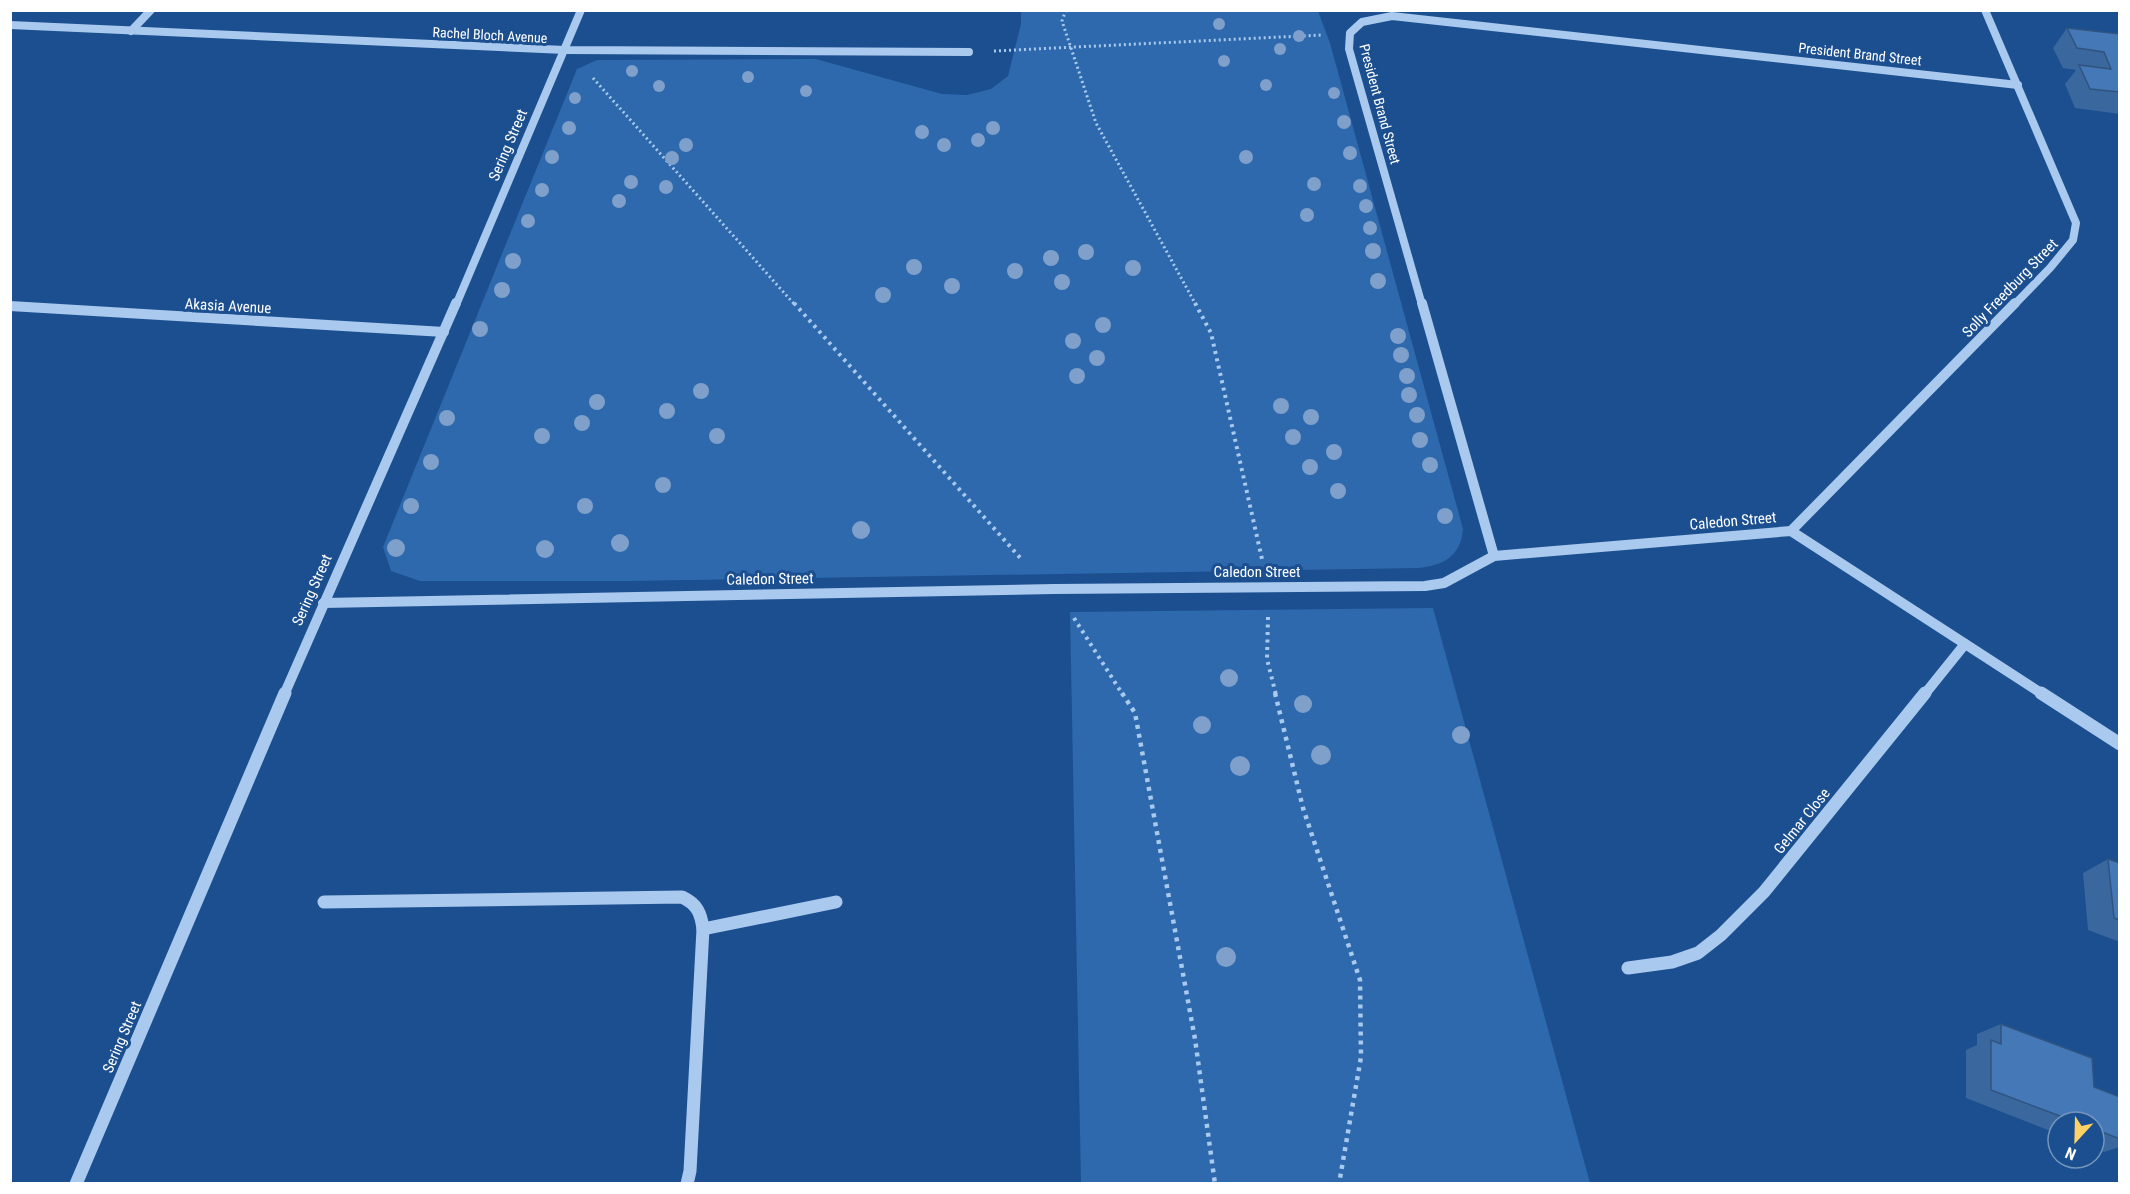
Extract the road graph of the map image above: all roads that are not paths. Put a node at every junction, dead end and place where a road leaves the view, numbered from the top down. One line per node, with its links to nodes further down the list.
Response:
1 (151, 10): 5 (street)
2 (582, 10): 6 (street, Sering Street)
3 (1985, 10): 8 (street, Solly Freedburg Street)
4 (10, 25): 5 (street, Rachel Bloch Avenue)
5 (131, 31): 6 (street, Rachel Bloch Avenue)
6 (565, 50): 7 (street, Rachel Bloch Avenue); 10 (street, Sering Street)
7 (969, 52)
8 (2018, 85): 11 (street, Solly Freedburg Street); 12 (street, President Brand Street)
9 (10, 306): 10 (street, Akasia Avenue)
10 (444, 332): 13 (street, Sering Street)
11 (1791, 531): 12 (street, Caledon Street); 14 (street, Caledon Street)
12 (1494, 556): 13 (street, Caledon Street)
13 (323, 603): 20 (street, Sering Street)
14 (1965, 644): 15 (street, Caledon Street); 19 (street, Gelmar Close)
15 (2120, 744)
16 (324, 902): 18 (street)
17 (836, 902): 18 (street)
18 (703, 929): 21 (street)
19 (1628, 968)
20 (76, 1184)
21 (687, 1184)

